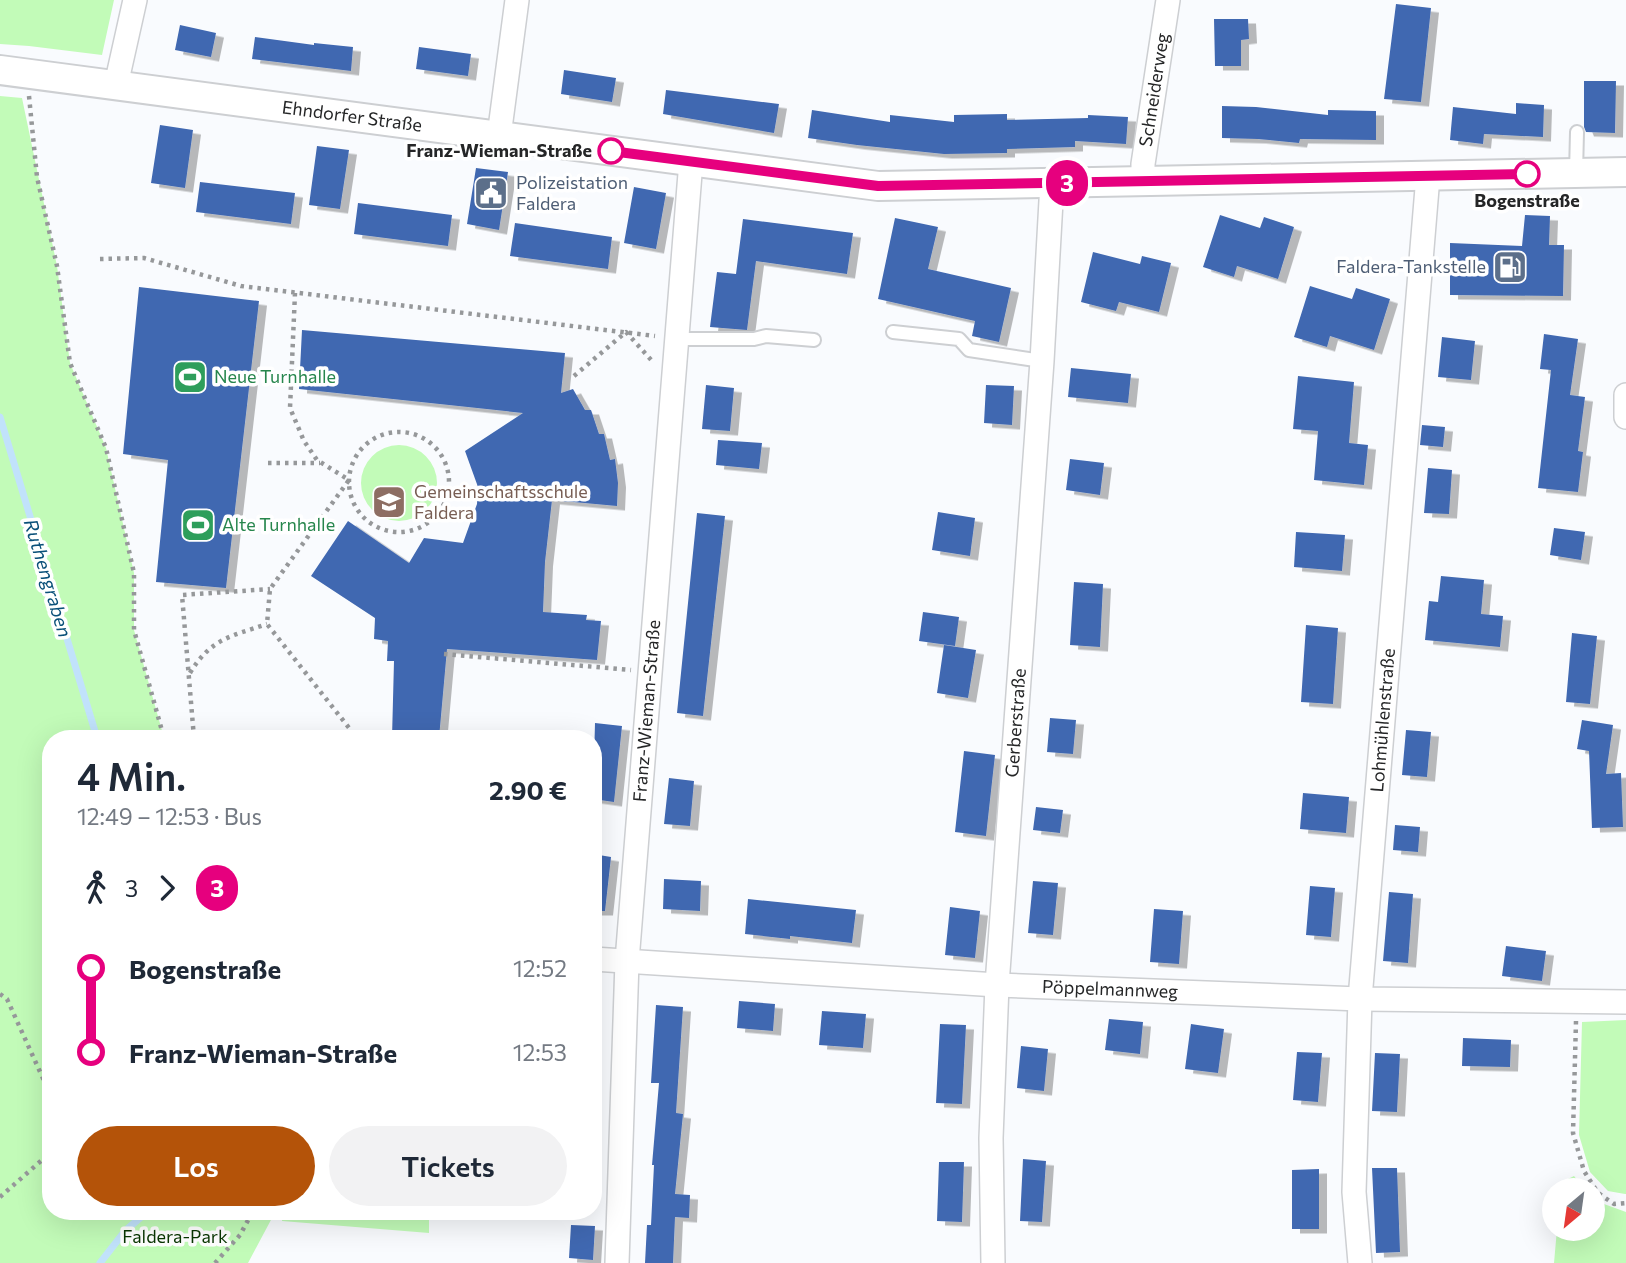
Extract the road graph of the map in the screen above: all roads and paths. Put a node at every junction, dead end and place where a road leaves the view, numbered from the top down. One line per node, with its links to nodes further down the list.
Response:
1 (135, 0): 5 (street)
2 (517, 0): 7 (street)
3 (1168, 0): 12 (street, Schneiderweg)
4 (13, 72): 5 (street, Ehndorfer Straße); 33 (path)
5 (116, 85): 7 (street, Ehndorfer Straße)
6 (1577, 132): 10 (lane)
7 (499, 136): 8 (street, Ehndorfer Straße)
8 (691, 161): 13 (street, Ehndorfer Straße); 18 (street, Franz-Wieman-Straße)
9 (1626, 172): 10 (street, Ehndorfer Straße)
10 (1576, 173): 11 (street, Ehndorfer Straße)
11 (1428, 176): 12 (street, Ehndorfer Straße); 40 (street, Lohmühlenstraße)
12 (1143, 182): 13 (street, Ehndorfer Straße)
13 (1052, 183): 20 (street, Gerberstraße)
14 (100, 259): 15 (path)
15 (295, 293): 16 (path); 26 (path)
16 (626, 332): 18 (path); 21 (path); 22 (path)
17 (893, 332): 20 (lane)
18 (677, 339): 19 (lane); 22 (street, Franz-Wieman-Straße)
19 (814, 340)
20 (1042, 361): 38 (street, Gerberstraße)
21 (574, 376)
22 (673, 383): 31 (street, Franz-Wieman-Straße)
23 (1626, 396): 24 (street)
24 (1626, 416)
25 (268, 463): 26 (path)
26 (321, 463): 27 (path)
27 (349, 480): 27 (path); 28 (path)
28 (270, 589): 29 (path); 32 (path)
29 (267, 624): 32 (path); 35 (path)
30 (444, 654): 31 (path)
31 (650, 672): 37 (street, Franz-Wieman-Straße)
32 (190, 673): 34 (path)
33 (162, 730)
34 (194, 730)
35 (351, 730)
36 (602, 960): 37 (street, Pöppelmannweg)
37 (627, 961): 38 (street, Pöppelmannweg); 49 (street, Franz-Wieman-Straße)
38 (997, 985): 40 (street, Pöppelmannweg); 50 (street, Gerberstraße)
39 (0, 994): 43 (path)
40 (1360, 999): 41 (street, Pöppelmannweg); 51 (street, Lohmühlenstraße)
41 (1576, 1002): 42 (street, Pöppelmannweg); 46 (path)
42 (1626, 1002)
43 (42, 1076)
44 (42, 1160): 45 (path)
45 (0, 1197)
46 (1626, 1203)
47 (248, 1220): 48 (path)
48 (215, 1263)
49 (617, 1263)
50 (993, 1263)
51 (1360, 1263)

